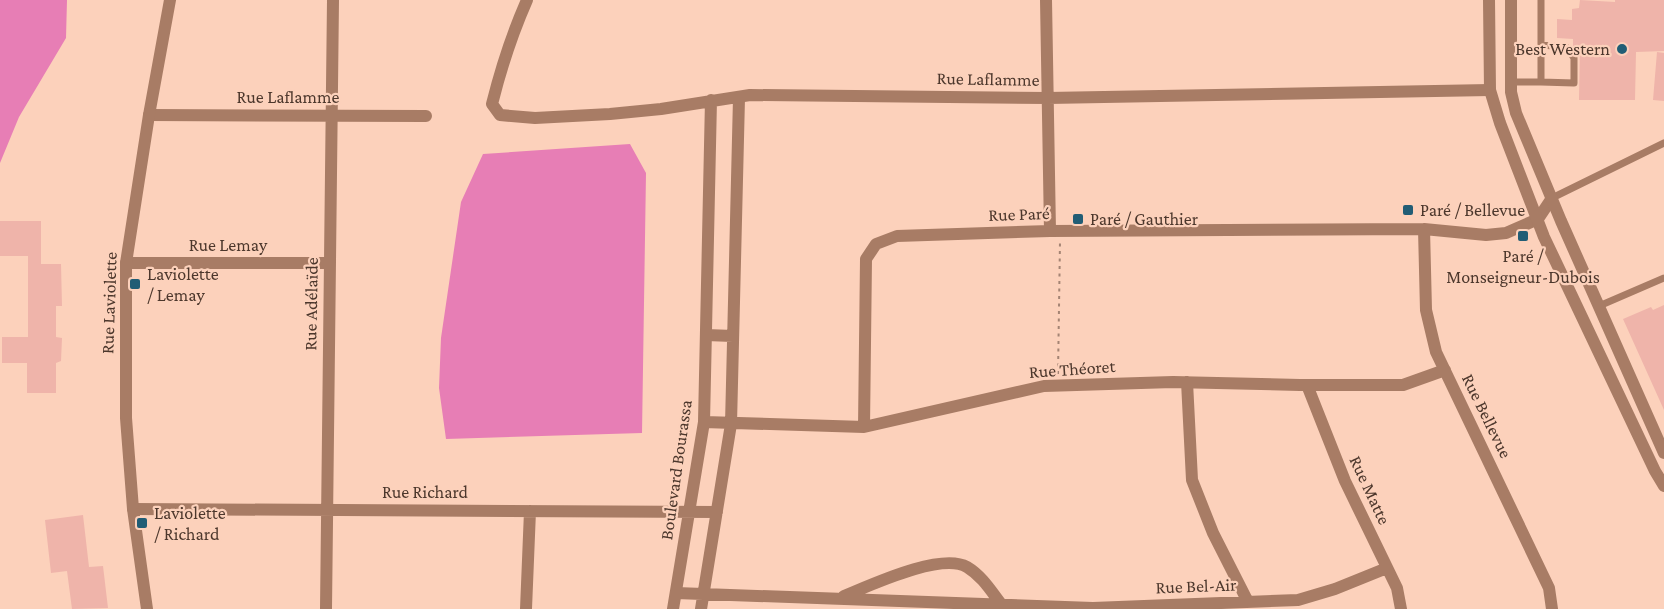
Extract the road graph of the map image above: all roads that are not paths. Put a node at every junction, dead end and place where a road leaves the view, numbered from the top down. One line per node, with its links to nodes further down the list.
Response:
1 (170, 0): 15 (street, Rue Laviolette)
2 (333, 0): 16 (street, Rue Adélaïde)
3 (527, 0): 14 (street, Rue Laflamme)
4 (1046, 0): 13 (street)
5 (1490, 0): 11 (street)
6 (1511, 0): 9 (street)
7 (1541, 0): 8 (lane)
8 (1541, 45): 10 (lane); 10 (lane)
9 (1511, 82): 10 (lane); 19 (street)
10 (1541, 82)
11 (1490, 90): 13 (street, Rue Laflamme); 20 (street)
12 (739, 98): 13 (street, Rue Laflamme); 14 (street, Rue Laflamme); 28 (street)
13 (1048, 98): 22 (street)
14 (711, 100): 27 (street, Boulevard Bourassa)
15 (149, 115): 16 (street, Rue Laflamme); 23 (street, Rue Laviolette)
16 (333, 116): 17 (street, Rue Laflamme); 24 (street, Rue Adélaïde)
17 (426, 116)
18 (1664, 143): 19 (lane)
19 (1552, 198): 20 (street); 26 (street)
20 (1538, 219): 21 (street, Rue Paré); 36 (street)
21 (1424, 229): 22 (street, Rue Paré); 29 (street, Rue Bellevue)
22 (1055, 231): 34 (street, Rue Paré)
23 (126, 263): 24 (street, Rue Lemay); 37 (street, Rue Laviolette)
24 (330, 263): 38 (street, Rue Adélaïde)
25 (1664, 278): 26 (lane)
26 (1599, 306): 35 (street)
27 (706, 335): 28 (street); 32 (street, Boulevard Bourassa)
28 (733, 336): 33 (street)
29 (1444, 370): 31 (street, Rue Théoret); 54 (street, Rue Bellevue)
30 (1187, 382): 31 (street, Rue Théoret); 34 (street, Rue Théoret); 46 (street)
31 (1307, 385): 42 (street, Rue Matte)
32 (704, 422): 33 (street, Rue Théoret); 40 (street, Boulevard Bourassa)
33 (731, 423): 34 (street, Rue Théoret); 41 (street)
34 (864, 427)
35 (1664, 453)
36 (1664, 486)
37 (133, 509): 38 (street, Rue Richard); 48 (street, Rue Laviolette)
38 (327, 510): 39 (street, Rue Richard); 49 (street, Rue Adélaïde)
39 (530, 511): 40 (street, Rue Richard); 50 (street)
40 (691, 512): 41 (street, Rue Richard); 43 (street, Boulevard Bourassa)
41 (717, 512): 44 (street)
42 (1387, 568): 46 (street, Rue Bel-Air); 53 (street, Rue Matte)
43 (676, 593): 44 (street, Rue Bel-Air); 51 (street, Boulevard Bourassa)
44 (703, 594): 45 (street, Rue Bel-Air); 52 (street)
45 (840, 598): 47 (street, Rue Bel-Air); 47 (street, Rue Bel-Air)
46 (1248, 602): 47 (street, Rue Bel-Air)
47 (1001, 604)
48 (147, 609)
49 (326, 609)
50 (526, 609)
51 (673, 609)
52 (701, 609)
53 (1401, 609)
54 (1552, 609)

